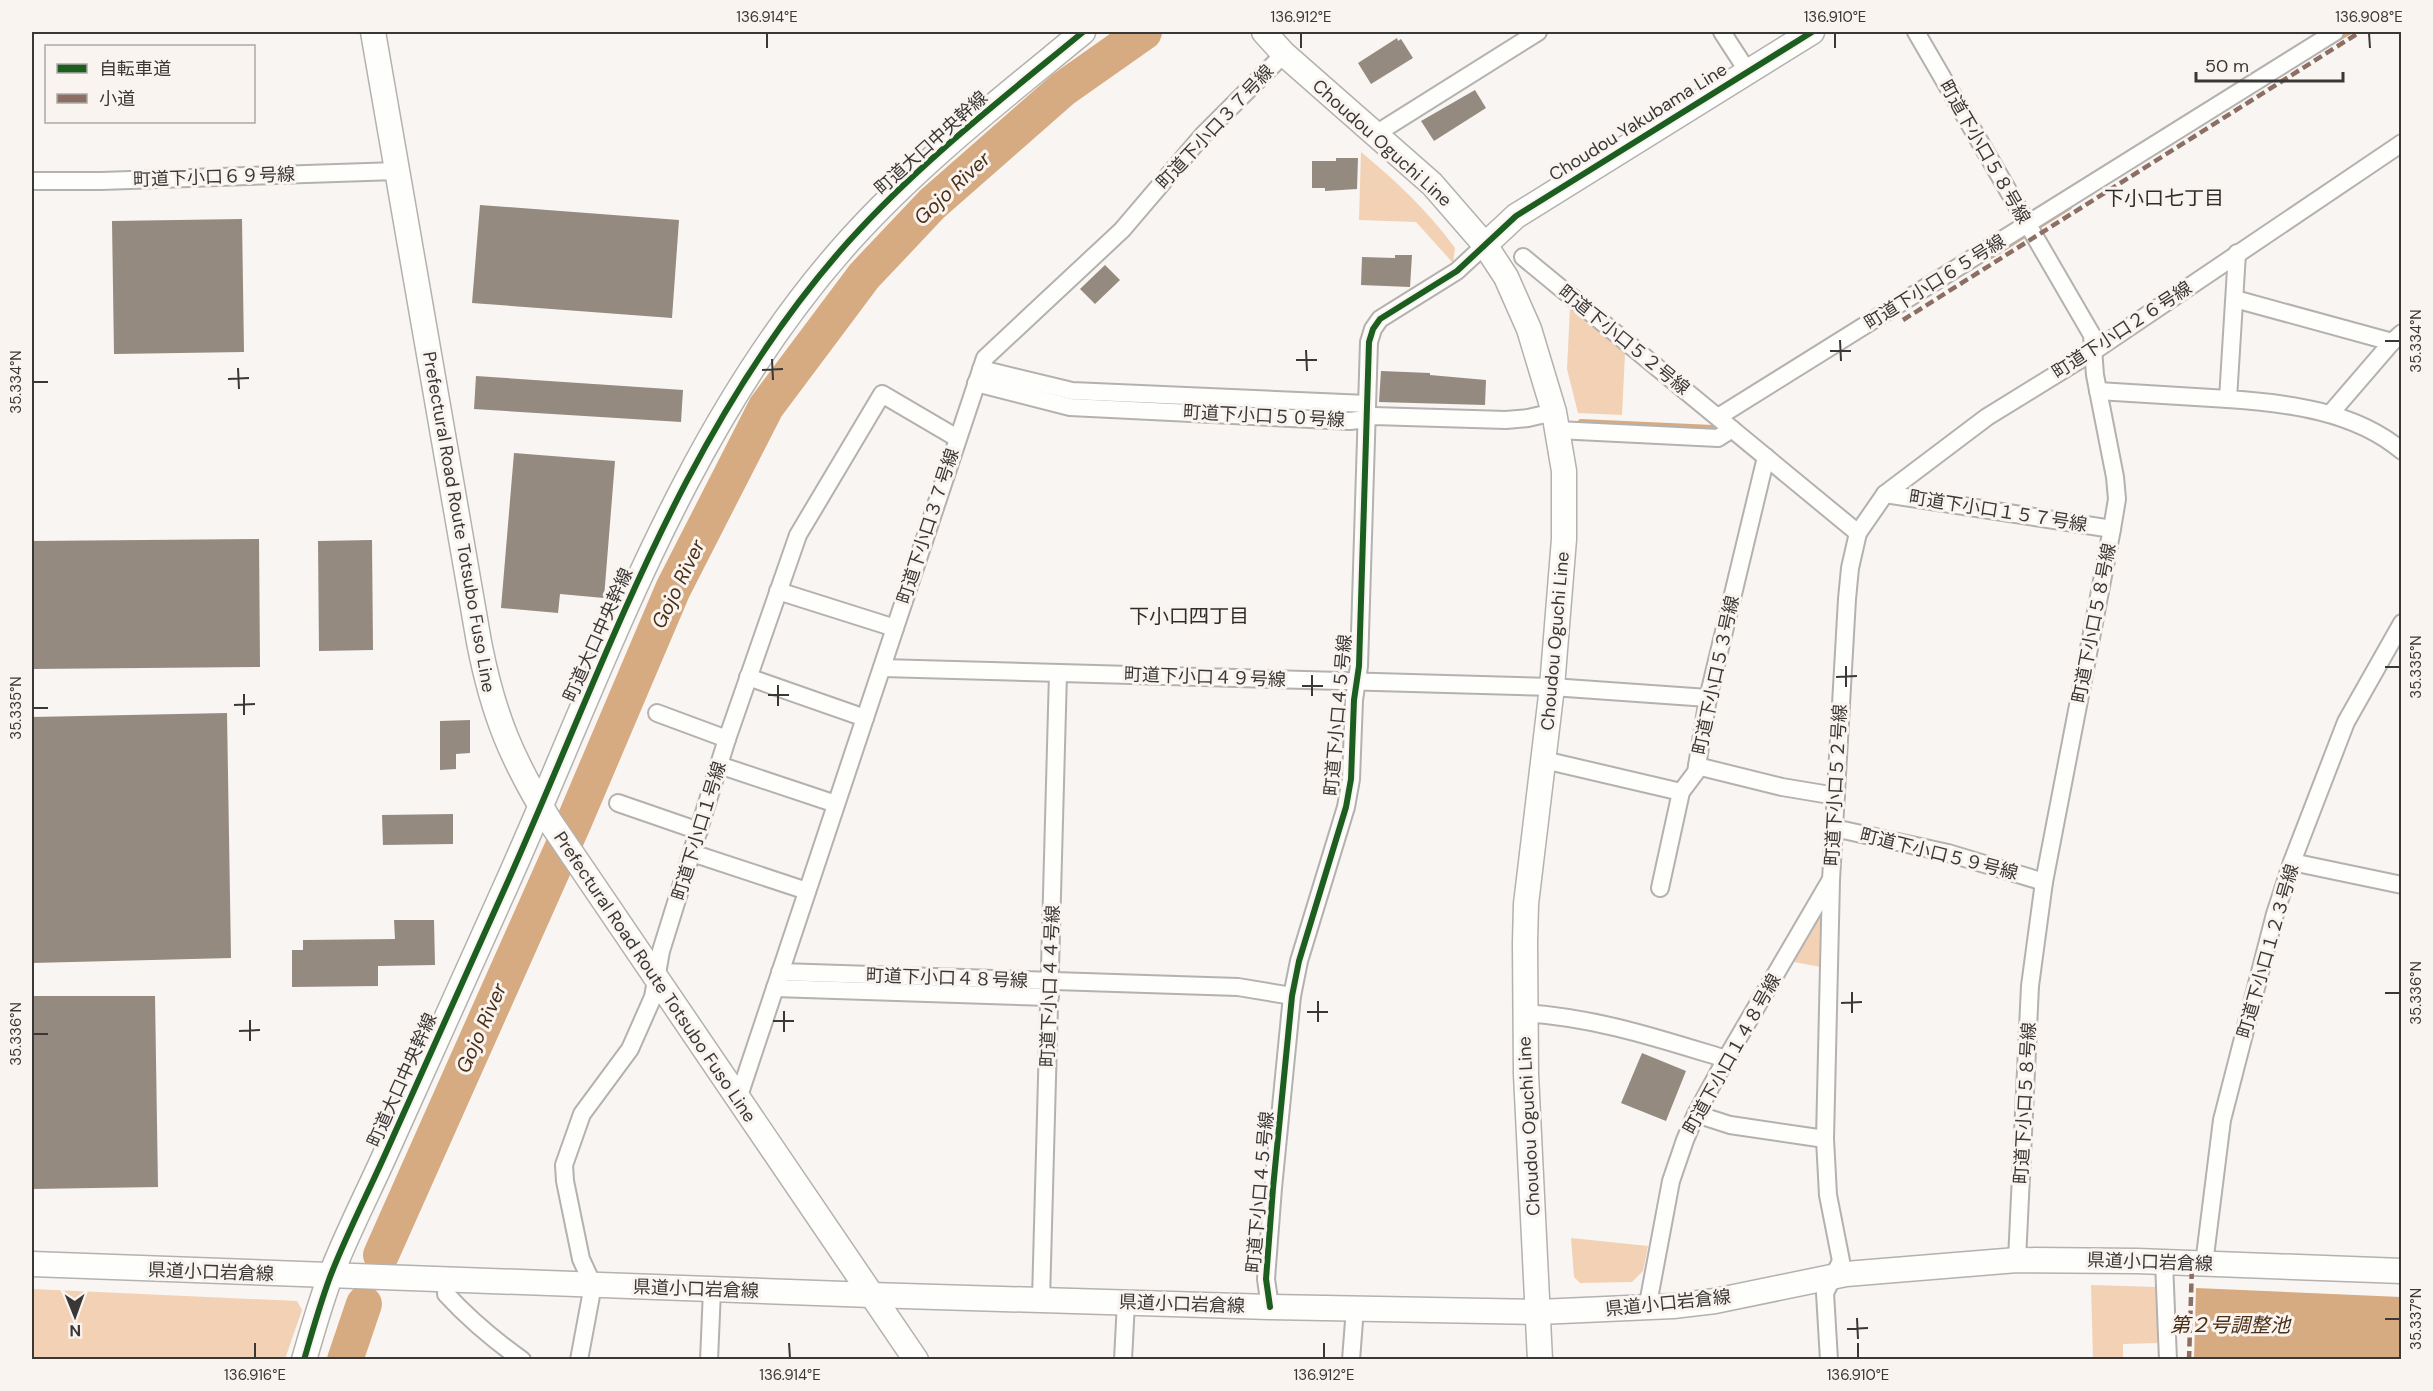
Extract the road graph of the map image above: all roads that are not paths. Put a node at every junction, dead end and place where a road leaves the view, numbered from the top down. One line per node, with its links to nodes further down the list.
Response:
1 (373, 32): 13 (main road, Prefectural Road Route Totsubo Fuso Line)
2 (1083, 32): 55 (main road, 町道大口中央幹線)
3 (1264, 32): 9 (main road, Choudou Oguchi Line)
4 (1538, 32): 11 (street)
5 (1722, 32): 10 (street)
6 (1812, 32): 10 (main road, Choudou Yakubama Line)
7 (1916, 32): 15 (street, 町道下小口５８号線)
8 (2335, 32): 15 (street, 町道下小口６５号線)
9 (1284, 54): 11 (main road, Choudou Oguchi Line); 22 (street, 町道下小口３７号線)
10 (1748, 72): 16 (main road, Choudou Yakubama Line)
11 (1374, 135): 16 (main road, Choudou Oguchi Line)
12 (2402, 143): 17 (street, 町道下小口２６号線)
13 (397, 171): 14 (street, 町道下小口６９号線); 55 (main road, Prefectural Road Route Totsubo Fuso Line)
14 (32, 182)
15 (2027, 224): 21 (street, 町道下小口５８号線); 27 (street, 町道下小口６５号線)
16 (1485, 245): 25 (street, 町道下小口４５号線); 28 (main road, Choudou Oguchi Line)
17 (2237, 254): 19 (street); 21 (street, 町道下小口２６号線)
18 (1523, 257): 27 (street, 町道下小口５２号線)
19 (2235, 299): 20 (street); 24 (street)
20 (2397, 338): 26 (street)
21 (2094, 351): 23 (street, 町道下小口５８号線); 33 (street, 町道下小口２６号線)
22 (978, 376): 25 (street); 25 (street, 町道下小口５０号線); 30 (street, 町道下小口３７号線)
23 (2098, 391): 24 (street); 34 (street, 町道下小口５８号線)
24 (2228, 399): 26 (street)
25 (1367, 411): 28 (street, 町道下小口５０号線); 42 (street, 町道下小口４５号線)
26 (2330, 414): 31 (street)
27 (1718, 417): 29 (street, 町道下小口５２号線)
28 (1556, 421): 29 (street, 町道下小口５０号線); 43 (main road, Choudou Oguchi Line)
29 (1732, 429): 32 (street, 町道下小口５２号線)
30 (957, 438): 36 (street, 町道下小口１号線); 38 (street, 町道下小口３７号線)
31 (2402, 451)
32 (1766, 457): 35 (street, 町道下小口５２号線); 44 (street, 町道下小口５３号線)
33 (1884, 494): 34 (street, 町道下小口１５７号線); 35 (street, 町道下小口２６号線)
34 (2112, 528): 61 (street, 町道下小口５８号線)
35 (1858, 533): 52 (street, 町道下小口５２号線)
36 (778, 591): 38 (street); 41 (street, 町道下小口１号線)
37 (2402, 623): 59 (street, 町道下小口１２３号線)
38 (895, 628): 39 (street, 町道下小口３７号線)
39 (882, 668): 40 (street, 町道下小口４９号線); 46 (street, 町道下小口３７号線)
40 (1058, 673): 42 (street, 町道下小口４９号線); 67 (street, 町道下小口４４号線)
41 (748, 677): 46 (street); 47 (street, 町道下小口１号線)
42 (1357, 681): 43 (street, 町道下小口４９号線); 68 (street, 町道下小口４５号線)
43 (1552, 687): 44 (street, 町道下小口４９号線); 48 (main road, Choudou Oguchi Line)
44 (1708, 698): 50 (street, 町道下小口５３号線)
45 (657, 713): 47 (street)
46 (865, 718): 54 (street, 町道下小口３７号線)
47 (727, 739): 49 (street, 町道下小口１号線)
48 (1544, 760): 51 (street); 69 (main road, Choudou Oguchi Line)
49 (720, 765): 54 (street); 57 (street, 町道下小口１号線)
50 (1697, 766): 51 (street, 町道下小口５３号線); 52 (street)
51 (1681, 792): 63 (street, 町道下小口５３号線)
52 (1836, 796): 56 (street, 町道下小口５２号線)
53 (618, 803): 57 (street)
54 (836, 804): 64 (street, 町道下小口３７号線)
55 (546, 815): 65 (main road, Prefectural Road Route Totsubo Fuso Line); 80 (main road, 町道大口中央幹線)
56 (1834, 828): 60 (street, 町道下小口５２号線); 61 (street, 町道下小口５９号線)
57 (699, 831): 58 (street, 町道下小口１号線)
58 (692, 853): 64 (street); 65 (street, 町道下小口１号線)
59 (2292, 862): 62 (street); 77 (street, 町道下小口１２３号線)
60 (1831, 880): 70 (street, 町道下小口１４８号線); 73 (street, 町道下小口５２号線)
61 (2044, 882): 74 (street, 町道下小口５８号線)
62 (2402, 885)
63 (1660, 888)
64 (807, 891): 66 (street, 町道下小口３７号線)
65 (656, 979): 71 (main road, Prefectural Road Route Totsubo Fuso Line); 82 (street, 町道下小口１号線)
66 (777, 980): 67 (street, 町道下小口４８号線); 71 (street, 町道下小口３７号線)
67 (1050, 989): 68 (street, 町道下小口４８号線); 85 (street, 町道下小口４４号線)
68 (1293, 996): 87 (street, 町道下小口４５号線)
69 (1524, 1013): 70 (street); 90 (main road, Choudou Oguchi Line)
70 (1726, 1059): 72 (street, 町道下小口１４８号線)
71 (738, 1099): 84 (main road, Prefectural Road Route Totsubo Fuso Line)
72 (1696, 1114): 73 (street); 89 (street, 町道下小口１４８号線)
73 (1826, 1138): 79 (street, 町道下小口５２号線)
74 (2017, 1260): 75 (main road, 県道小口岩倉線); 79 (main road, 県道小口岩倉線)
75 (2164, 1262): 77 (main road, 県道小口岩倉線); 100 (street)
76 (32, 1264): 80 (main road, 県道小口岩倉線)
77 (2204, 1264): 78 (main road, 県道小口岩倉線)
78 (2402, 1271)
79 (1834, 1276): 89 (main road, 県道小口岩倉線); 99 (street, 町道下小口５２号線)
80 (340, 1277): 81 (main road, 県道小口岩倉線); 91 (main road, 町道大口中央幹線)
81 (446, 1280): 82 (main road, 県道小口岩倉線); 92 (street)
82 (593, 1285): 83 (main road, 県道小口岩倉線); 93 (street)
83 (712, 1290): 84 (main road, 県道小口岩倉線); 94 (street)
84 (871, 1295): 85 (main road, 県道小口岩倉線); 95 (main road, Prefectural Road Route Totsubo Fuso Line)
85 (1041, 1300): 86 (main road, 県道小口岩倉線)
86 (1126, 1302): 87 (main road, 県道小口岩倉線); 96 (street)
87 (1270, 1307): 88 (main road, 県道小口岩倉線)
88 (1355, 1308): 90 (main road, 県道小口岩倉線); 97 (street)
89 (1647, 1309): 90 (main road, 県道小口岩倉線)
90 (1539, 1312): 98 (main road, Choudou Oguchi Line)
91 (304, 1359)
92 (522, 1359)
93 (579, 1359)
94 (709, 1359)
95 (916, 1359)
96 (1123, 1359)
97 (1351, 1359)
98 (1540, 1359)
99 (1829, 1359)
100 (2168, 1359)

